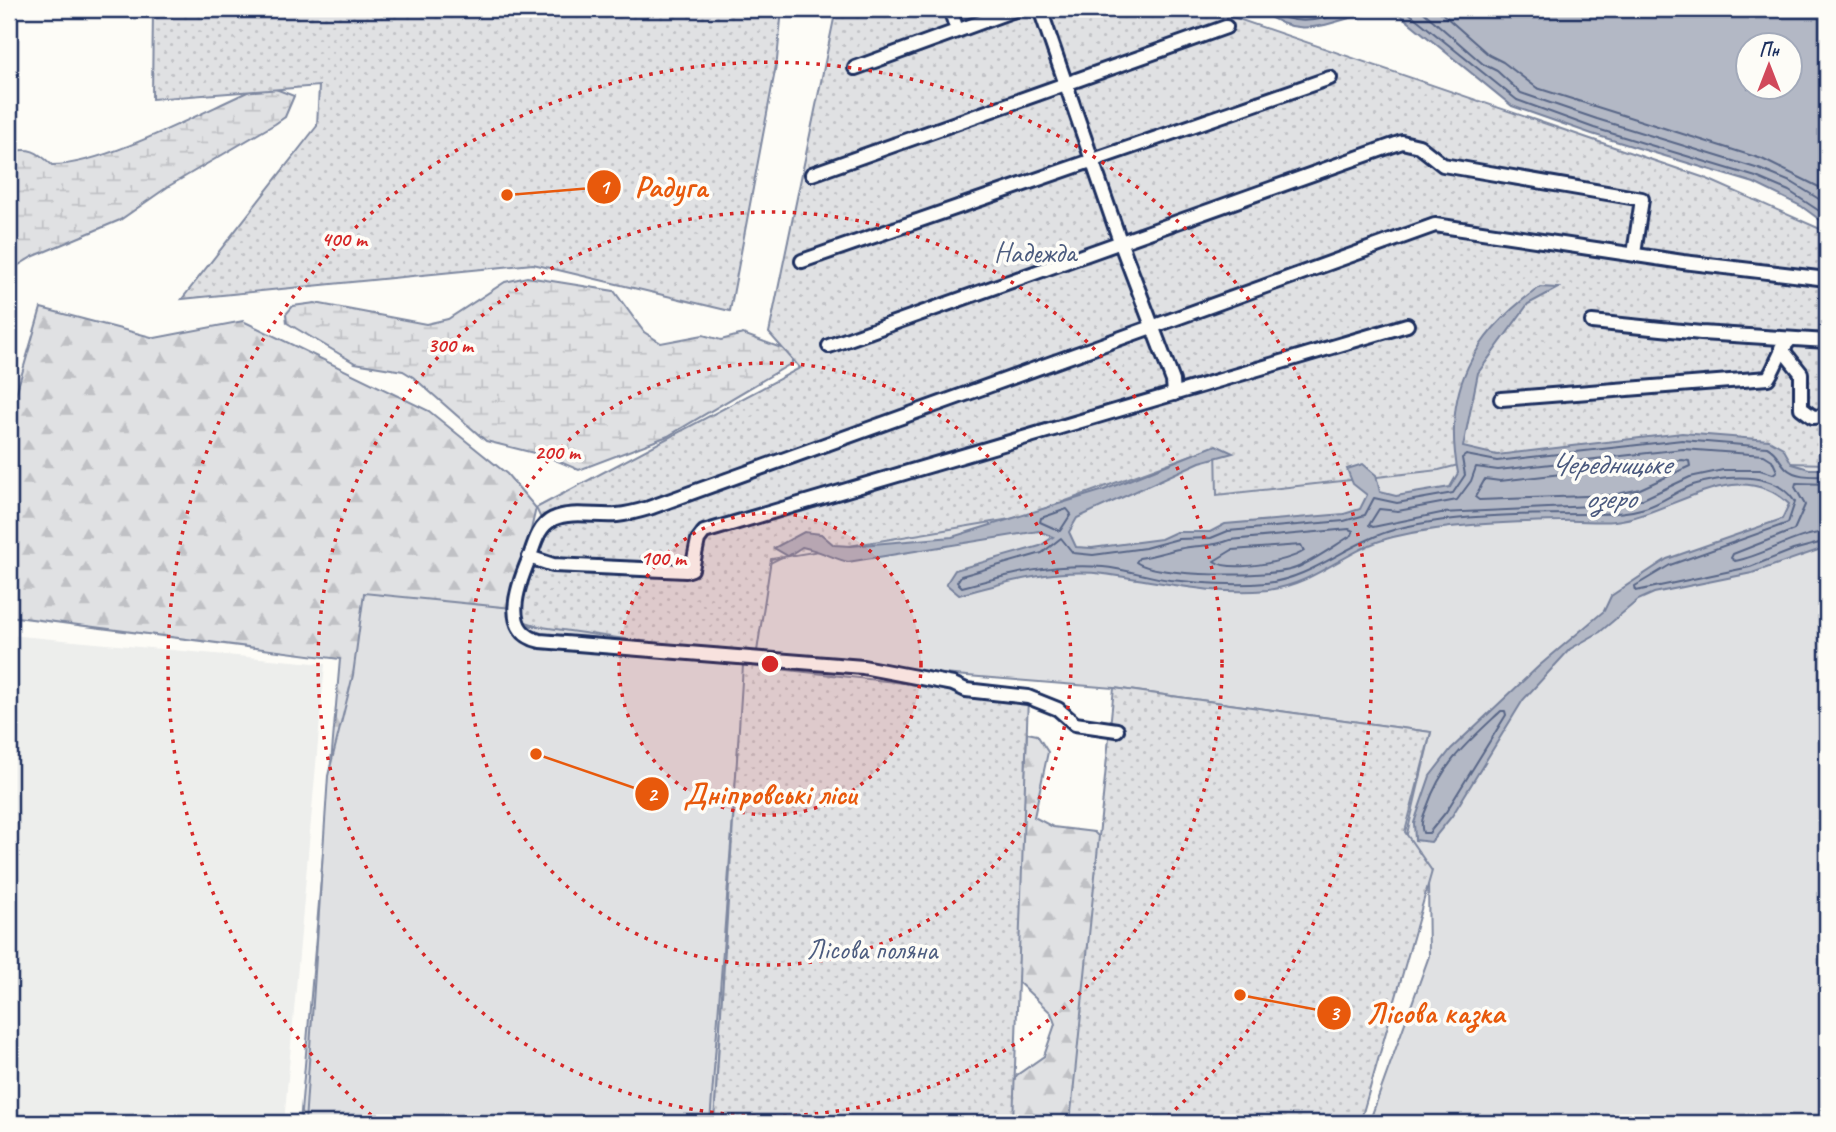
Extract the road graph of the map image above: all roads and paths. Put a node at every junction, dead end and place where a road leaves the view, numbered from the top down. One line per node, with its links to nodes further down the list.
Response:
1 (950, 9): 5 (street)
2 (1017, 9): 5 (street)
3 (1040, 9): 8 (street)
4 (1226, 27): 8 (street)
5 (957, 30): 6 (street)
6 (855, 68)
7 (1330, 78): 9 (street)
8 (1064, 83): 9 (street); 10 (street)
9 (1092, 162): 11 (street); 13 (street)
10 (812, 174)
11 (1121, 244): 12 (street); 17 (street); 20 (street)
12 (1634, 254): 14 (street); 17 (street)
13 (803, 261)
14 (1827, 279)
15 (1592, 322): 19 (street)
16 (1407, 325): 21 (street)
17 (1154, 328): 21 (street); 24 (street)
18 (1827, 341): 19 (street)
19 (1786, 344): 22 (street); 23 (street)
20 (829, 346)
21 (1174, 394): 24 (street)
22 (1501, 399)
23 (1827, 416)
24 (529, 557): 25 (street)
25 (1117, 730)

